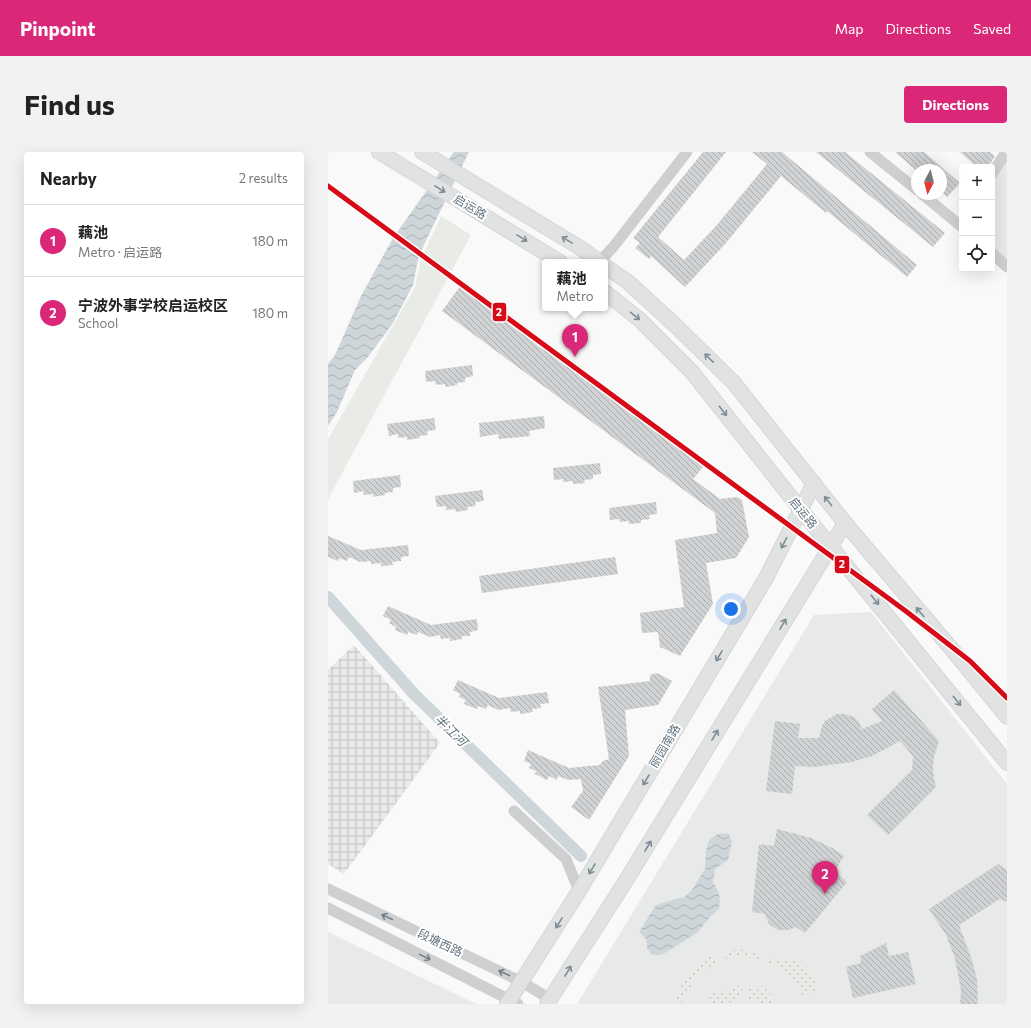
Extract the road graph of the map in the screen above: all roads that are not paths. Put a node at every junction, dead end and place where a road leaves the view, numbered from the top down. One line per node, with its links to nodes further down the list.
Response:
1 (379, 152): 11 (main road, 启运路, one-way to 11)
2 (422, 152): 12 (main road, 启运路, one-way to 2)
3 (687, 152): 13 (street)
4 (870, 152): 7 (street)
5 (1006, 152): 6 (street)
6 (995, 169)
7 (911, 185)
8 (930, 200): 9 (street)
9 (959, 223)
10 (995, 256): 14 (street)
11 (555, 259)
12 (596, 259)
13 (603, 259)
14 (1007, 267)
15 (608, 268): 17 (main road, one-way to 15)
16 (608, 294): 18 (main road, 启运路, one-way to 18)
17 (814, 483): 18 (main road, 丽园南路); 19 (main road, one-way to 17)
18 (801, 510): 20 (main road, 启运路); 25 (main road, 丽园南路, one-way to 25)
19 (845, 523): 20 (main road); 21 (main road, one-way to 19)
20 (831, 547): 22 (main road, 启运路, one-way to 22); 29 (main road, one-way to 20)
21 (1007, 717)
22 (1007, 763)
23 (514, 811): 25 (street)
24 (328, 889): 27 (street, 段塘西路, one-way to 24)
25 (579, 890): 27 (main road, 丽园南路, one-way to 27)
26 (328, 908): 28 (street, 段塘西路, one-way to 28)
27 (522, 982): 28 (main road, 丽园南路); 29 (street, 段塘西路)
28 (512, 1002)
29 (549, 1002)

